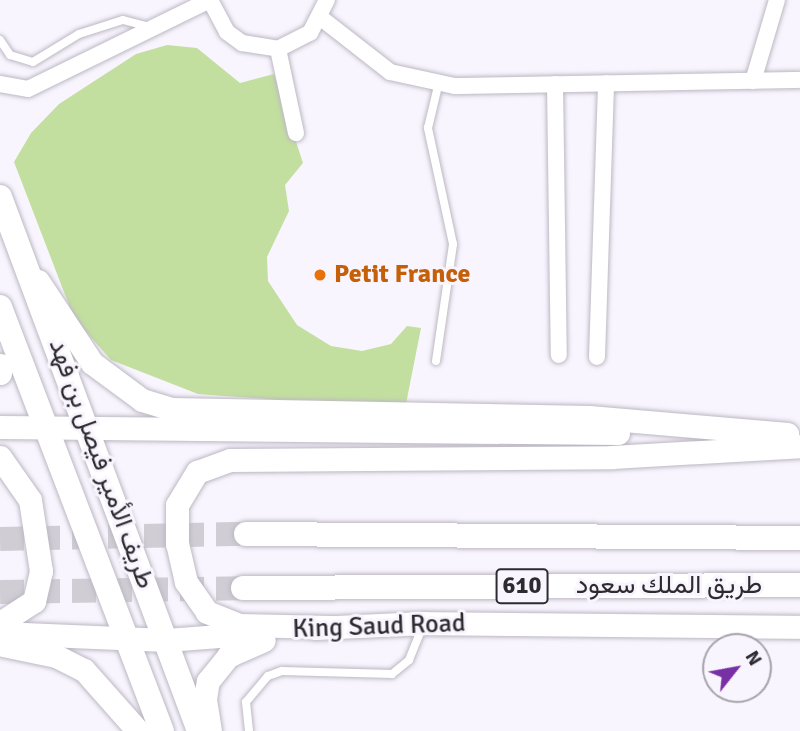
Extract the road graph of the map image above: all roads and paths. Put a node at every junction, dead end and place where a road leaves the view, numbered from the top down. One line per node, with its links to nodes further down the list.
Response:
1 (327, 0): 3 (street)
2 (777, 0): 8 (street)
3 (321, 18): 6 (street); 9 (street)
4 (152, 28): 5 (lane); 6 (street); 11 (street)
5 (0, 40)
6 (278, 49): 13 (street)
7 (800, 80): 8 (street)
8 (753, 81): 10 (street)
9 (439, 82): 12 (street); 19 (lane)
10 (606, 83): 12 (street); 18 (street)
11 (0, 84)
12 (555, 84): 17 (street)
13 (296, 133)
14 (0, 197): 15 (main road, طريف الأمير فيصل بن فهد)
15 (22, 252): 24 (main road, طريف الأمير فيصل بن فهد); 25 (main road)
16 (0, 307): 22 (main road, طريف الأمير فيصل بن فهد)
17 (559, 355)
18 (597, 357)
19 (436, 361)
20 (0, 365): 21 (main road)
21 (0, 373)
22 (46, 426): 23 (main road); 24 (main road); 37 (main road, طريف الأمير فيصل بن فهد)
23 (0, 427)
24 (89, 429): 25 (main road); 38 (main road, طريف الأمير فيصل بن فهد)
25 (796, 438): 33 (main road)
26 (0, 457): 31 (main road)
27 (246, 534): 28 (main road, طريق الملك سعود / 610)
28 (800, 538)
29 (800, 585): 30 (main road, طريق الملك سعود / 610)
30 (243, 588)
31 (0, 623)
32 (424, 623): 33 (main road, King Saud Road); 34 (main road, King Saud Road); 44 (lane)
33 (329, 627): 35 (main road, King Saud Road)
34 (800, 627)
35 (289, 630): 38 (main road, King Saud Road); 43 (main road)
36 (0, 633): 37 (main road, King Saud Road)
37 (126, 636): 38 (main road, King Saud Road); 41 (main road, طريف الأمير فيصل بن فهد)
38 (166, 640): 42 (main road, طريف الأمير فيصل بن فهد)
39 (0, 645): 40 (main road)
40 (138, 731)
41 (162, 731)
42 (199, 731)
43 (210, 731)
44 (249, 731)

